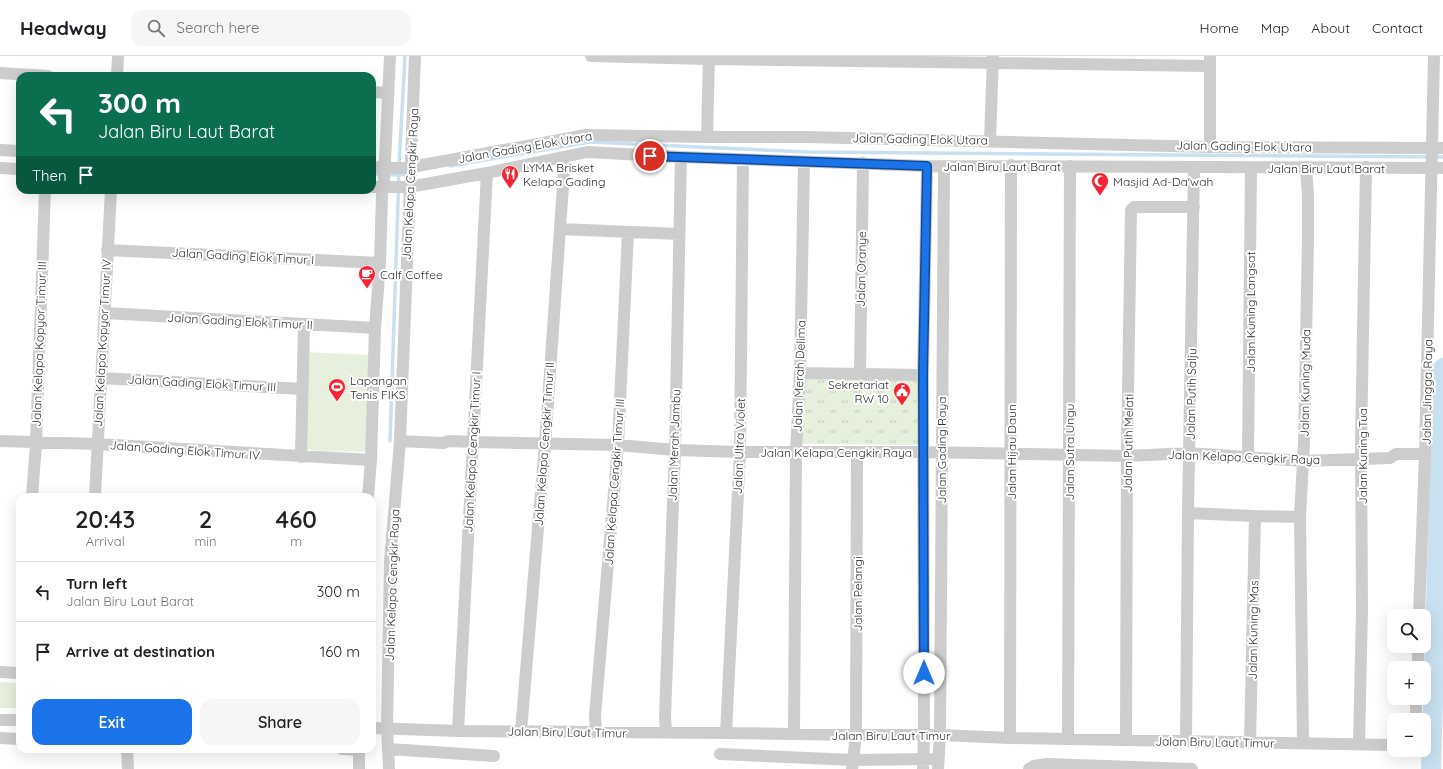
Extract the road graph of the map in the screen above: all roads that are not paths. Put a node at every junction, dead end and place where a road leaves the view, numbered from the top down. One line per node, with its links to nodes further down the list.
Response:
1 (118, 56): 9 (street)
2 (390, 56): 13 (street)
3 (416, 56): 34 (street, Jalan Kelapa Cengkir Raya)
4 (591, 56): 6 (street)
5 (1434, 56): 21 (street, Jalan Jingga Raya)
6 (708, 58): 7 (street); 14 (street)
7 (993, 59): 8 (street); 15 (street)
8 (1210, 61): 16 (street)
9 (116, 72)
10 (0, 74): 11 (street)
11 (16, 75)
12 (376, 92): 13 (street)
13 (388, 93): 33 (street)
14 (707, 137): 15 (street, Jalan Gading Elok Utara); 34 (street, Jalan Gading Elok Utara)
15 (990, 141): 16 (street, Jalan Gading Elok Utara)
16 (1210, 147): 21 (street, Jalan Gading Elok Utara)
17 (0, 150): 18 (street)
18 (16, 151)
19 (565, 157): 20 (street, Jalan Biru Laut Barat); 38 (street, Jalan Biru Laut Barat); 44 (street, Jalan Kelapa Cengkir Timur II)
20 (681, 158): 22 (street, Jalan Biru Laut Barat); 46 (street, Jalan Merah Jambu)
21 (1436, 158): 31 (street, Jalan Biru Laut Barat); 78 (street, Jalan Jingga Raya)
22 (743, 159): 23 (street, Jalan Biru Laut Barat); 67 (street, Jalan Ultra Violet)
23 (804, 162): 24 (street, Jalan Biru Laut Barat); 54 (street, Jalan Merah Delima)
24 (863, 163): 26 (street, Jalan Biru Laut Barat); 55 (street, Jalan Oranye)
25 (1011, 165): 27 (street, Jalan Biru Laut Barat); 28 (street, Jalan Biru Laut Barat); 73 (street, Jalan Hijau Daun)
26 (927, 166): 27 (street, Jalan Biru Laut Barat); 49 (street, Jalan Gading Raya)
27 (944, 166): 50 (street, Jalan Gading Raya)
28 (1070, 166): 30 (street, Jalan Biru Laut Barat); 74 (street, Jalan Sutra Ungu)
29 (376, 167): 33 (street, Jalan Gading Elok Utara)
30 (1194, 167): 35 (street, Jalan Biru Laut Barat); 43 (street, Jalan Putih Salju)
31 (1366, 167): 36 (street, Jalan Biru Laut Barat); 79 (street, Jalan Kuning Tua)
32 (0, 168): 37 (street)
33 (387, 168): 34 (street, Jalan Gading Elok Utara); 39 (street)
34 (409, 168): 40 (street, Jalan Kelapa Cengkir Raya)
35 (1251, 168): 36 (street, Jalan Biru Laut Barat); 77 (street, Jalan Kuning Langsat)
36 (1306, 168): 81 (street, Jalan Kuning Muda)
37 (16, 169)
38 (487, 173): 40 (street, Jalan Biru Laut Barat); 61 (street, Jalan Kelapa Cengkir Timur I)
39 (383, 186): 40 (street, Jalan Biru Laut Barat); 48 (street)
40 (409, 186): 59 (street, Jalan Kelapa Cengkir Raya)
41 (45, 194): 62 (street, Jalan Kelapa Kopyor Timur III)
42 (111, 194): 47 (street, Jalan Kelapa Kopyor Timur IV)
43 (1194, 207): 72 (street, Jalan Putih Salju); 75 (street, Jalan Putih Melati)
44 (560, 229): 45 (street); 64 (street, Jalan Kelapa Cengkir Timur II)
45 (628, 232): 46 (street); 65 (street, Jalan Kelapa Cengkir Timur III)
46 (679, 234): 66 (street, Jalan Merah Jambu)
47 (107, 250): 48 (street, Jalan Gading Elok Timur I); 51 (street, Jalan Kelapa Kopyor Timur IV)
48 (380, 263): 53 (street)
49 (926, 270): 50 (street); 56 (street, Jalan Gading Raya)
50 (943, 270): 70 (street, Jalan Gading Raya)
51 (105, 313): 52 (street, Jalan Gading Elok Timur II); 57 (street, Jalan Kelapa Kopyor Timur IV)
52 (304, 324): 53 (street, Jalan Gading Elok Timur II); 58 (street)
53 (375, 328): 80 (street)
54 (800, 373): 55 (street); 68 (street, Jalan Merah Delima)
55 (860, 375): 56 (street)
56 (923, 375): 69 (street, Jalan Gading Raya)
57 (101, 378): 58 (street, Jalan Gading Elok Timur III); 63 (street, Jalan Kelapa Kopyor Timur IV)
58 (302, 389): 76 (street)
59 (400, 436): 61 (street, Jalan Kelapa Cengkir Raya); 96 (street, Jalan Kelapa Cengkir Raya)
60 (0, 441): 62 (street, Jalan Gading Elok Timur IV)
61 (473, 442): 64 (street, Jalan Kelapa Cengkir Raya); 97 (street, Jalan Kelapa Cengkir Timur I)
62 (36, 443): 63 (street, Jalan Gading Elok Timur IV); 82 (street, Jalan Kelapa Kopyor Timur III)
63 (97, 444): 76 (street, Jalan Gading Elok Timur IV); 83 (street, Jalan Kelapa Kopyor Timur IV)
64 (545, 444): 65 (street, Jalan Kelapa Cengkir Raya); 98 (street, Jalan Kelapa Cengkir Timur II)
65 (618, 445): 66 (street, Jalan Kelapa Cengkir Raya); 99 (street, Jalan Kelapa Cengkir Timur III)
66 (675, 450): 67 (street, Jalan Kelapa Cengkir Raya); 100 (street, Jalan Merah Jambu)
67 (740, 452): 68 (street, Jalan Kelapa Cengkir Raya); 101 (street, Jalan Ultra Violet)
68 (796, 452): 71 (street, Jalan Kelapa Cengkir Raya); 102 (street, Jalan Merah Delima)
69 (924, 452): 70 (street, Jalan Kelapa Cengkir Raya); 71 (street, Jalan Kelapa Cengkir Raya); 93 (street, Jalan Gading Raya)
70 (941, 452): 73 (street, Jalan Kelapa Cengkir Raya); 94 (street, Jalan Gading Raya)
71 (857, 453): 104 (street, Jalan Pelangi)
72 (1190, 453): 75 (street, Jalan Kelapa Cengkir Raya); 77 (street, Jalan Kelapa Cengkir Raya); 85 (street, Jalan Putih Salju)
73 (1011, 454): 74 (street, Jalan Kelapa Cengkir Raya); 107 (street, Jalan Hijau Daun)
74 (1069, 455): 75 (street, Jalan Kelapa Cengkir Raya); 109 (street, Jalan Sutra Ungu)
75 (1127, 456): 110 (street, Jalan Putih Melati)
76 (301, 457): 80 (street, Jalan Gading Elok Timur IV)
77 (1248, 457): 81 (street, Jalan Kelapa Cengkir Raya)
78 (1425, 458): 79 (street, Jalan Kelapa Cengkir Raya); 88 (street, Jalan Jingga Raya)
79 (1362, 459): 81 (street, Jalan Kelapa Cengkir Raya); 114 (street, Jalan Kuning Tua)
80 (371, 460): 84 (street)
81 (1303, 461): 87 (street, Jalan Kuning Muda)
82 (32, 493)
83 (95, 493)
84 (368, 493)
85 (1188, 512): 86 (street); 111 (street, Jalan Putih Salju)
86 (1255, 516): 87 (street); 112 (street, Jalan Kuning Mas)
87 (1300, 517): 113 (street, Jalan Kuning Muda)
88 (1420, 609)
89 (0, 672): 90 (street)
90 (16, 673)
91 (0, 720): 92 (street)
92 (16, 720)
93 (924, 720): 94 (street); 105 (street, Jalan Gading Raya)
94 (940, 720): 103 (street, Jalan Gading Raya)
95 (376, 729): 96 (street, Jalan Biru Laut Timur)
96 (387, 730): 97 (street, Jalan Biru Laut Timur); 116 (street, Jalan Kelapa Cengkir Raya)
97 (458, 731): 98 (street, Jalan Biru Laut Timur)
98 (521, 731): 99 (street, Jalan Biru Laut Timur)
99 (596, 732): 100 (street, Jalan Biru Laut Timur)
100 (666, 732): 101 (street, Jalan Biru Laut Timur)
101 (726, 733): 102 (street, Jalan Biru Laut Timur)
102 (794, 734): 104 (street, Jalan Biru Laut Timur)
103 (940, 736): 105 (street, Jalan Biru Laut Timur); 107 (street, Jalan Biru Laut Timur); 123 (street, Jalan Gading Raya)
104 (856, 737): 105 (street, Jalan Biru Laut Timur); 122 (street, Jalan Pelangi)
105 (924, 737): 121 (street, Jalan Gading Raya)
106 (0, 738): 108 (street)
107 (1010, 738): 109 (street, Jalan Biru Laut Timur)
108 (16, 739)
109 (1068, 739): 110 (street, Jalan Biru Laut Timur)
110 (1126, 740): 111 (street, Jalan Biru Laut Timur)
111 (1186, 741): 112 (street, Jalan Biru Laut Timur)
112 (1250, 743): 113 (street, Jalan Biru Laut Timur)
113 (1303, 743): 114 (street, Jalan Biru Laut Timur)
114 (1359, 744): 115 (street, Jalan Biru Laut Timur)
115 (1387, 745)
116 (388, 748): 120 (street); 126 (street, Jalan Kelapa Cengkir Raya)
117 (127, 753): 124 (street)
118 (359, 753): 125 (street)
119 (720, 754): 122 (street, Jalan Biru Laut Timur)
120 (494, 756)
121 (923, 761): 122 (street, Jalan Biru Laut Timur); 123 (street, Jalan Biru Laut Timur)
122 (853, 762)
123 (939, 762)
124 (128, 769)
125 (359, 769)
126 (389, 769)
127 (1029, 769): 128 (street)
128 (1192, 769)

